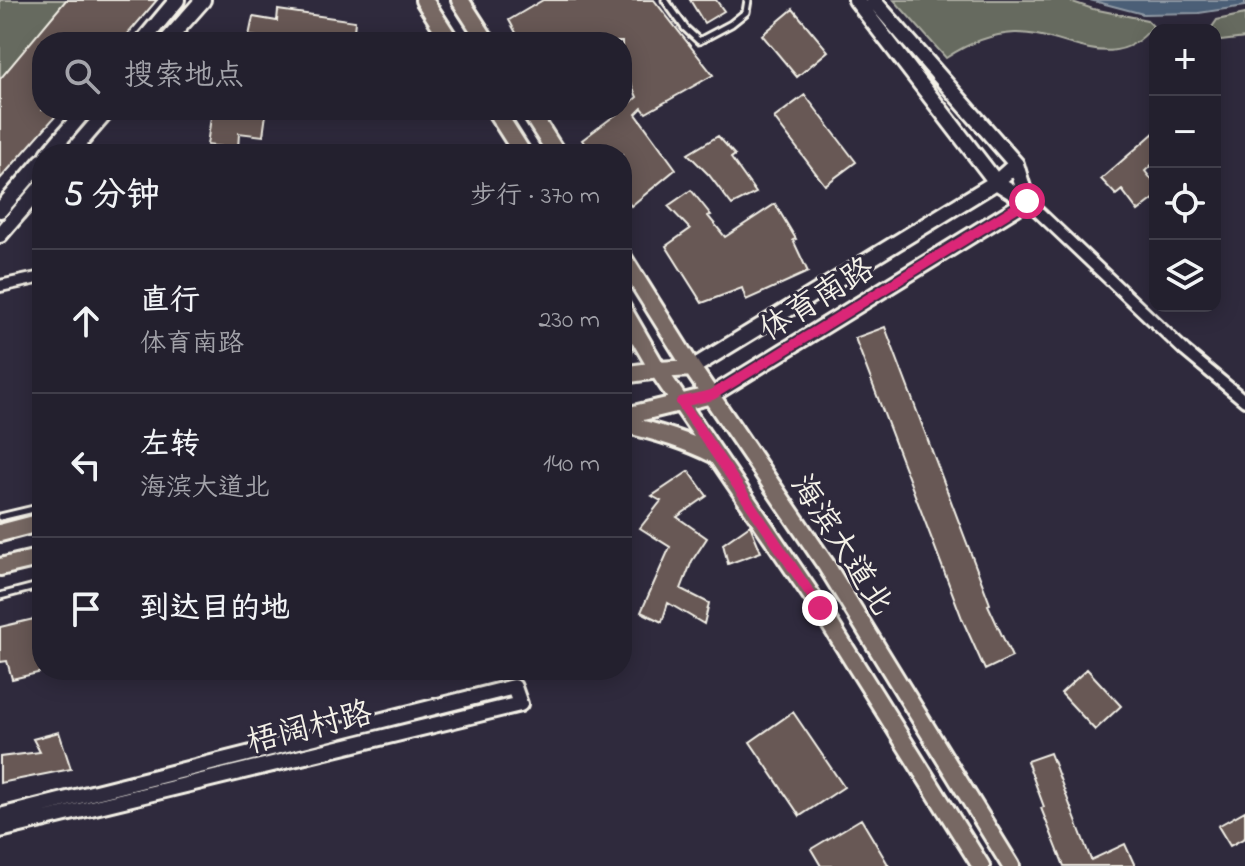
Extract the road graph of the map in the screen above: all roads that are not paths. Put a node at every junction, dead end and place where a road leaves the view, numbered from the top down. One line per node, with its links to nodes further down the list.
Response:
1 (177, 0): 9 (street)
2 (203, 0): 10 (street)
3 (424, 0): 11 (main road)
4 (460, 0): 12 (main road)
5 (665, 0): 6 (lane)
6 (748, 0)
7 (856, 0): 23 (street)
8 (873, 0): 21 (street)
9 (150, 32)
10 (175, 32)
11 (445, 32)
12 (481, 32)
13 (77, 120): 17 (street)
14 (99, 120): 18 (street)
15 (501, 120): 19 (main road)
16 (535, 120): 20 (main road)
17 (56, 144)
18 (79, 144)
19 (517, 144)
20 (551, 144)
21 (1016, 164): 23 (street, 体育南路); 25 (street)
22 (32, 173): 26 (street)
23 (996, 182): 25 (street); 32 (street, 体育南路)
24 (32, 198): 27 (street)
25 (1027, 201): 35 (street, 体育南路); 36 (street)
26 (0, 210)
27 (0, 235)
28 (632, 272): 32 (main road, 海滨大道北)
29 (32, 279): 30 (street)
30 (0, 286)
31 (632, 325): 33 (main road, 海滨大道北)
32 (692, 368): 33 (main road, 体育南路); 35 (main road, 海滨大道北)
33 (658, 370): 34 (main road, 体育南路); 37 (main road, 海滨大道北)
34 (632, 374)
35 (712, 395): 37 (main road, 体育南路); 52 (main road, 海滨大道北)
36 (1245, 401)
37 (681, 402): 38 (main road, 体育南路); 40 (main road, 海滨大道北)
38 (632, 414)
39 (632, 426): 40 (main road)
40 (717, 456): 51 (main road, 海滨大道北)
41 (32, 509): 42 (lane)
42 (0, 517)
43 (32, 525): 44 (main road)
44 (0, 533)
45 (32, 559): 46 (main road)
46 (0, 567)
47 (32, 588): 48 (lane)
48 (0, 596)
49 (0, 816): 50 (street, 梧阔村路)
50 (0, 830)
51 (981, 866)
52 (1011, 866)

